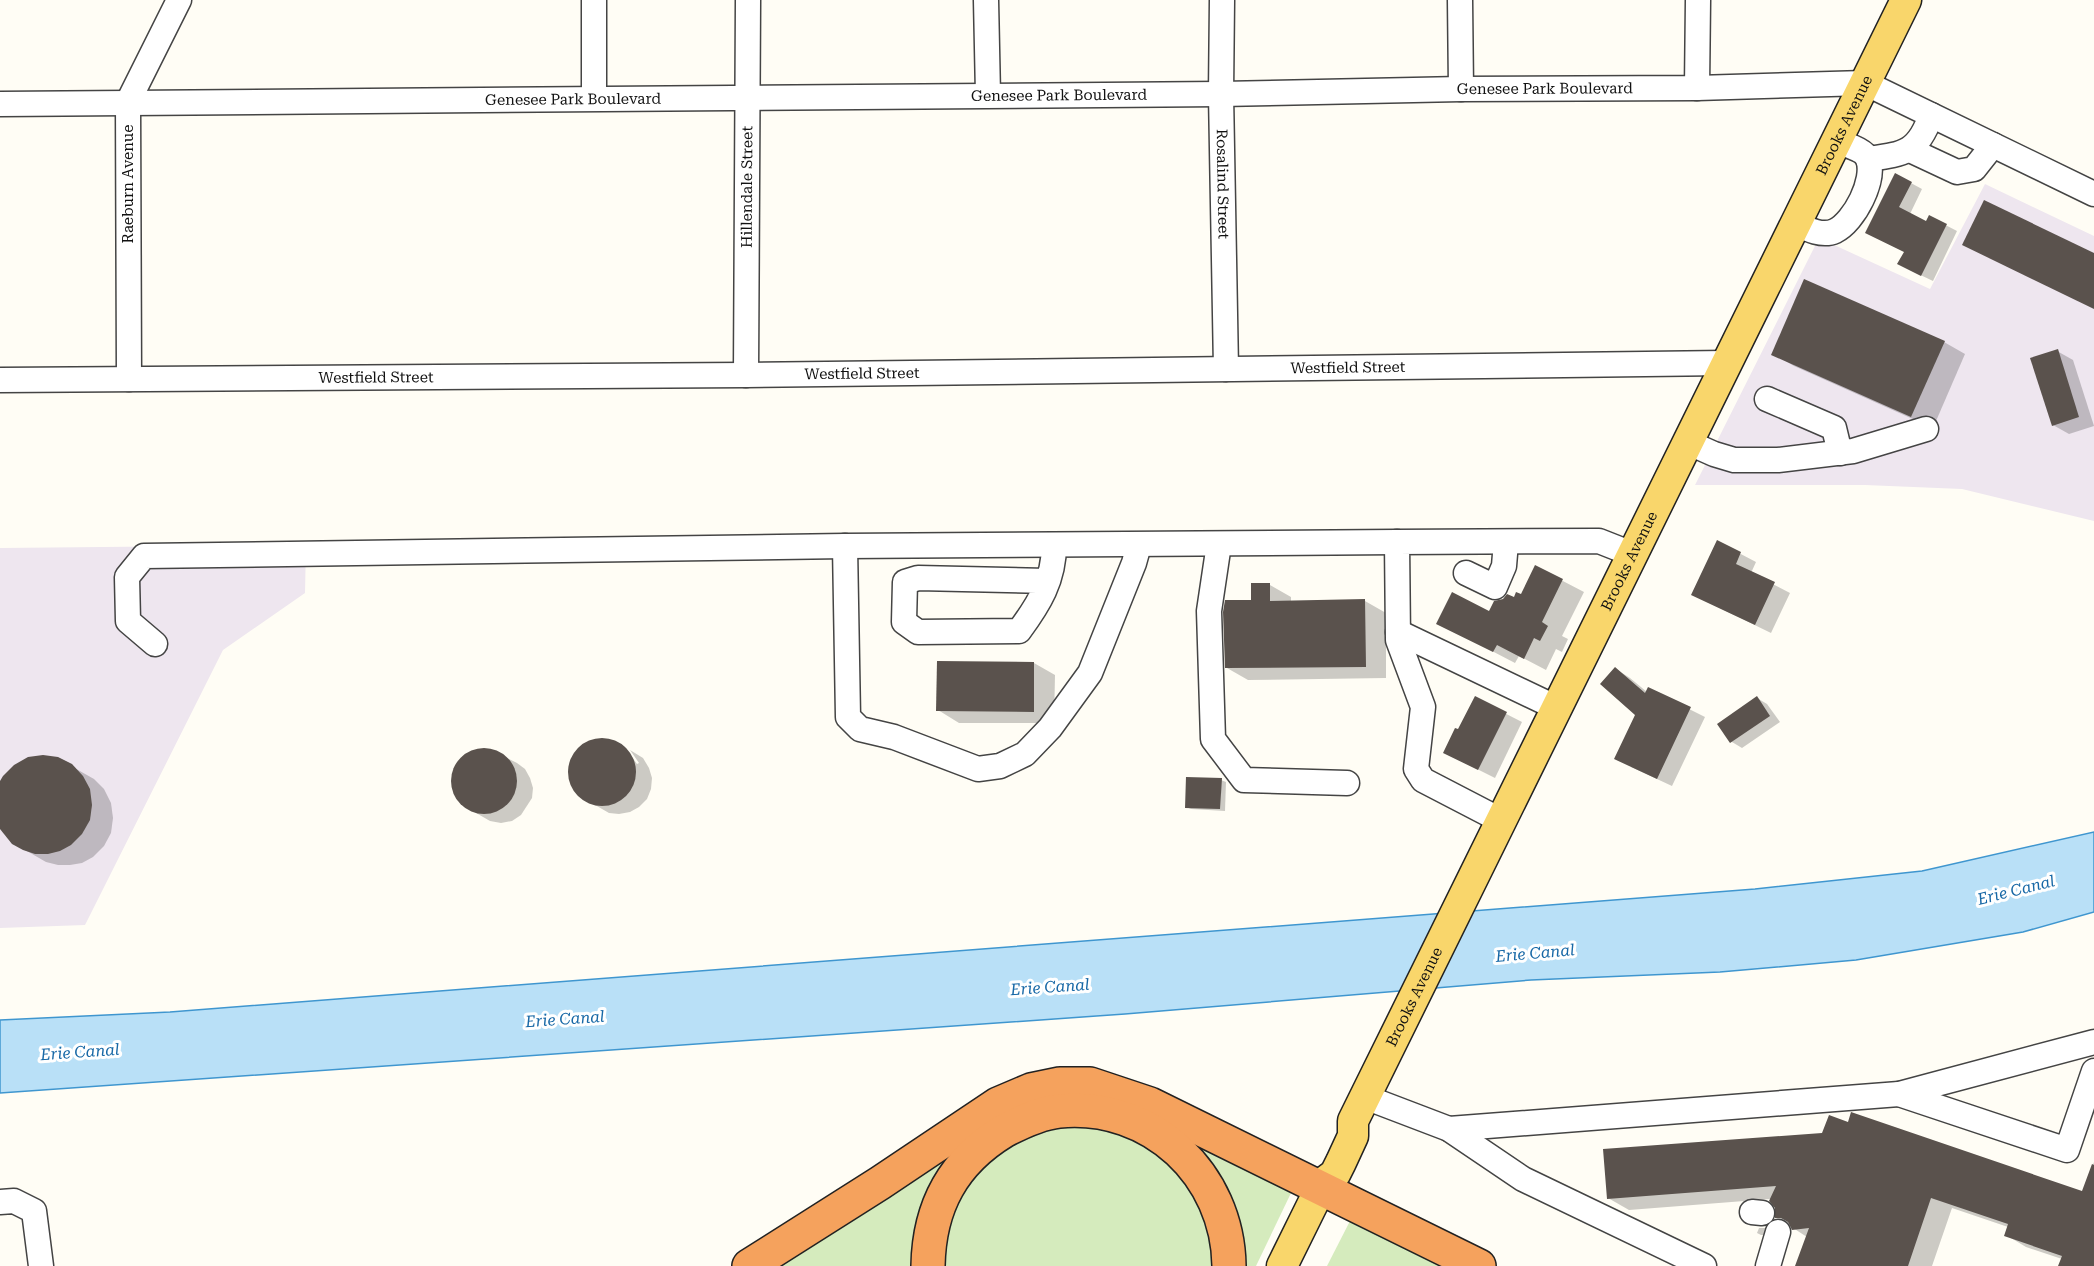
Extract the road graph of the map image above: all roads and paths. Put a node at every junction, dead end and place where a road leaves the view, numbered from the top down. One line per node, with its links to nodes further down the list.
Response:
1 (179, 0): 16 (street, Raeburn Avenue)
2 (594, 0): 14 (street)
3 (747, 0): 15 (street, Hillendale Street)
4 (986, 0): 12 (street)
5 (1222, 0): 13 (street, Rosalind Street)
6 (1460, 0): 11 (street)
7 (1698, 0): 10 (street)
8 (1906, 0): 9 (main road, Brooks Avenue)
9 (1864, 83): 10 (street, Genesee Park Boulevard); 18 (street, Genesee Park Boulevard); 19 (main road, Brooks Avenue)
10 (1697, 88): 11 (street, Genesee Park Boulevard)
11 (1461, 89): 13 (street, Genesee Park Boulevard)
12 (988, 94): 13 (street, Genesee Park Boulevard); 15 (street, Genesee Park Boulevard)
13 (1221, 94): 26 (street, Rosalind Street)
14 (594, 98): 15 (street, Genesee Park Boulevard); 16 (street, Genesee Park Boulevard)
15 (748, 98): 27 (street, Hillendale Street)
16 (128, 102): 17 (street, Genesee Park Boulevard); 28 (street, Raeburn Avenue)
17 (0, 104)
18 (1930, 115): 20 (street, Genesee Park Boulevard); 21 (street)
19 (1836, 141): 22 (street); 24 (main road, Brooks Avenue)
20 (1993, 145): 21 (street); 23 (street, Genesee Park Boulevard)
21 (1910, 150): 22 (street)
22 (1868, 159): 24 (street)
23 (2094, 194)
24 (1796, 223): 25 (main road, Brooks Avenue)
25 (1726, 363): 26 (street, Westfield Street); 32 (main road, Brooks Avenue)
26 (1226, 369): 27 (street, Westfield Street)
27 (747, 375): 28 (street, Westfield Street)
28 (129, 379): 29 (street, Westfield Street)
29 (0, 380)
30 (1767, 399): 33 (street)
31 (1926, 429): 33 (street)
32 (1688, 442): 33 (street); 40 (main road, Brooks Avenue)
33 (1840, 453)
34 (1397, 542): 35 (street); 37 (street); 43 (street)
35 (1506, 542): 40 (street); 41 (street)
36 (1139, 544): 37 (street); 38 (street); 39 (street)
37 (1219, 544): 46 (street)
38 (1054, 545): 39 (street); 42 (street)
39 (845, 546): 44 (street)
40 (1632, 554): 45 (main road, Brooks Avenue)
41 (1466, 573)
42 (1047, 581): 42 (street)
43 (1398, 632): 45 (street); 47 (street)
44 (155, 644)
45 (1557, 708): 47 (main road, Brooks Avenue)
46 (1347, 783)
47 (1499, 826): 51 (main road, Brooks Avenue)
48 (2094, 1042): 50 (street)
49 (2094, 1071): 50 (street)
50 (1899, 1094): 52 (street)
51 (1365, 1097): 52 (street); 53 (main road, Brooks Avenue)
52 (1449, 1129): 62 (street)
53 (1322, 1185): 57 (highway); 60 (main road, Brooks Avenue); 61 (highway)
54 (0, 1202): 56 (street)
55 (1778, 1232): 63 (street)
56 (40, 1266)
57 (749, 1266)
58 (928, 1266): 59 (highway)
59 (1229, 1266)
60 (1282, 1266)
61 (1479, 1266)
62 (1704, 1266)
63 (1767, 1266)

